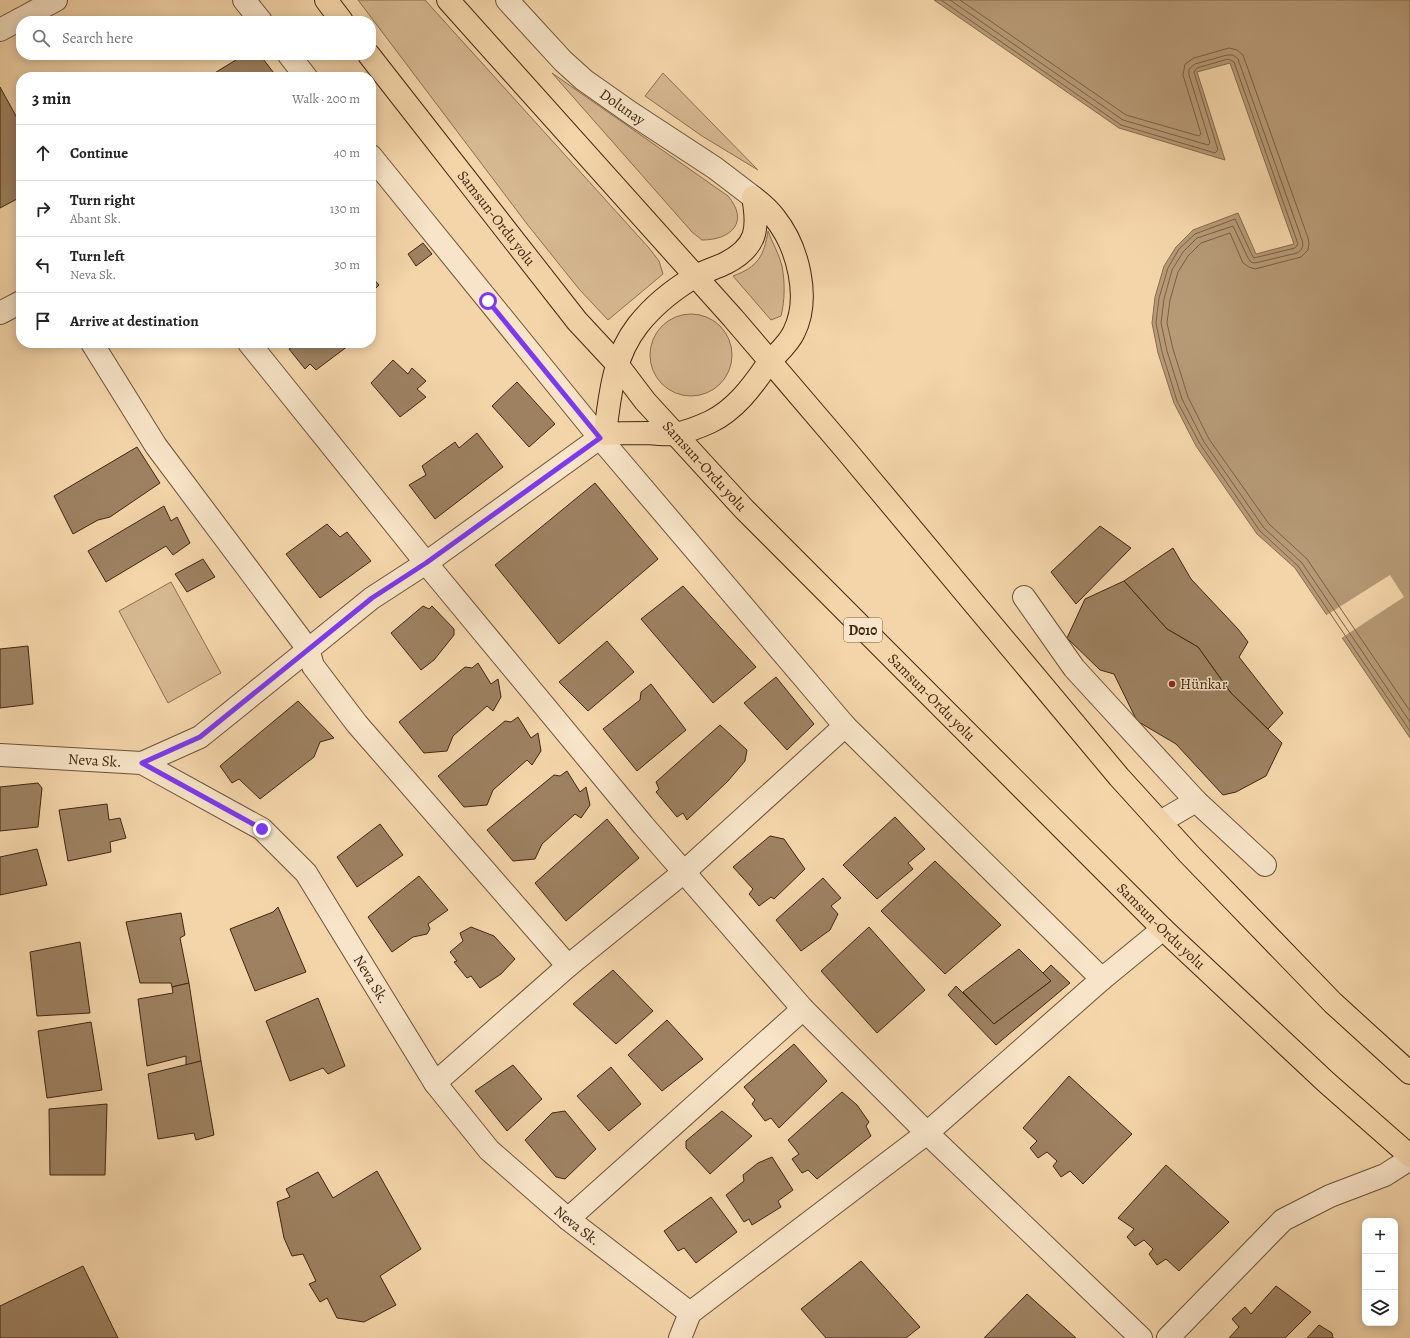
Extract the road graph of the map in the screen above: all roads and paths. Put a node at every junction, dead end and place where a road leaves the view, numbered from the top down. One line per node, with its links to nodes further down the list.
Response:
1 (56, 0): 6 (street)
2 (244, 0): 7 (street)
3 (326, 0): 8 (highway)
4 (448, 0): 16 (highway)
5 (507, 0): 15 (street, Dolunay)
6 (26, 16)
7 (257, 16)
8 (338, 16)
9 (16, 21): 10 (street)
10 (0, 30)
11 (293, 60): 13 (street)
12 (373, 60): 22 (highway, Samsun-Ordu yolu / D010)
13 (302, 72)
14 (376, 162): 24 (street)
15 (753, 197): 16 (highway); 21 (highway)
16 (696, 276): 21 (highway); 22 (highway)
17 (16, 305): 18 (street)
18 (0, 313)
19 (95, 348): 27 (street)
20 (253, 348): 25 (street)
21 (770, 361): 23 (highway); 32 (highway)
22 (617, 364): 23 (highway, Samsun-Ordu yolu / D010); 24 (highway)
23 (675, 434): 24 (highway); 35 (highway, Samsun-Ordu yolu / D010)
24 (603, 436): 25 (street); 28 (street)
25 (426, 563): 27 (street); 34 (street)
26 (1024, 597): 31 (street)
27 (308, 649): 30 (street); 36 (street)
28 (846, 726): 34 (street); 37 (street)
29 (0, 755): 30 (street, Neva Sk.)
30 (142, 763): 40 (street, Neva Sk.)
31 (1196, 801): 32 (street); 33 (street)
32 (1160, 822): 39 (highway)
33 (1264, 865)
34 (684, 872): 36 (street); 38 (street)
35 (1163, 929): 37 (street); 42 (highway, Samsun-Ordu yolu / D010)
36 (568, 966): 40 (street)
37 (1102, 979): 41 (street)
38 (803, 1009): 41 (street); 44 (street)
39 (1410, 1073)
40 (435, 1083): 44 (street, Neva Sk.)
41 (927, 1133): 45 (street); 47 (street)
42 (1410, 1156)
43 (1410, 1159): 48 (street)
44 (568, 1219): 45 (street, Neva Sk.)
45 (690, 1313): 46 (street)
46 (680, 1338)
47 (1141, 1338)
48 (1168, 1338)

